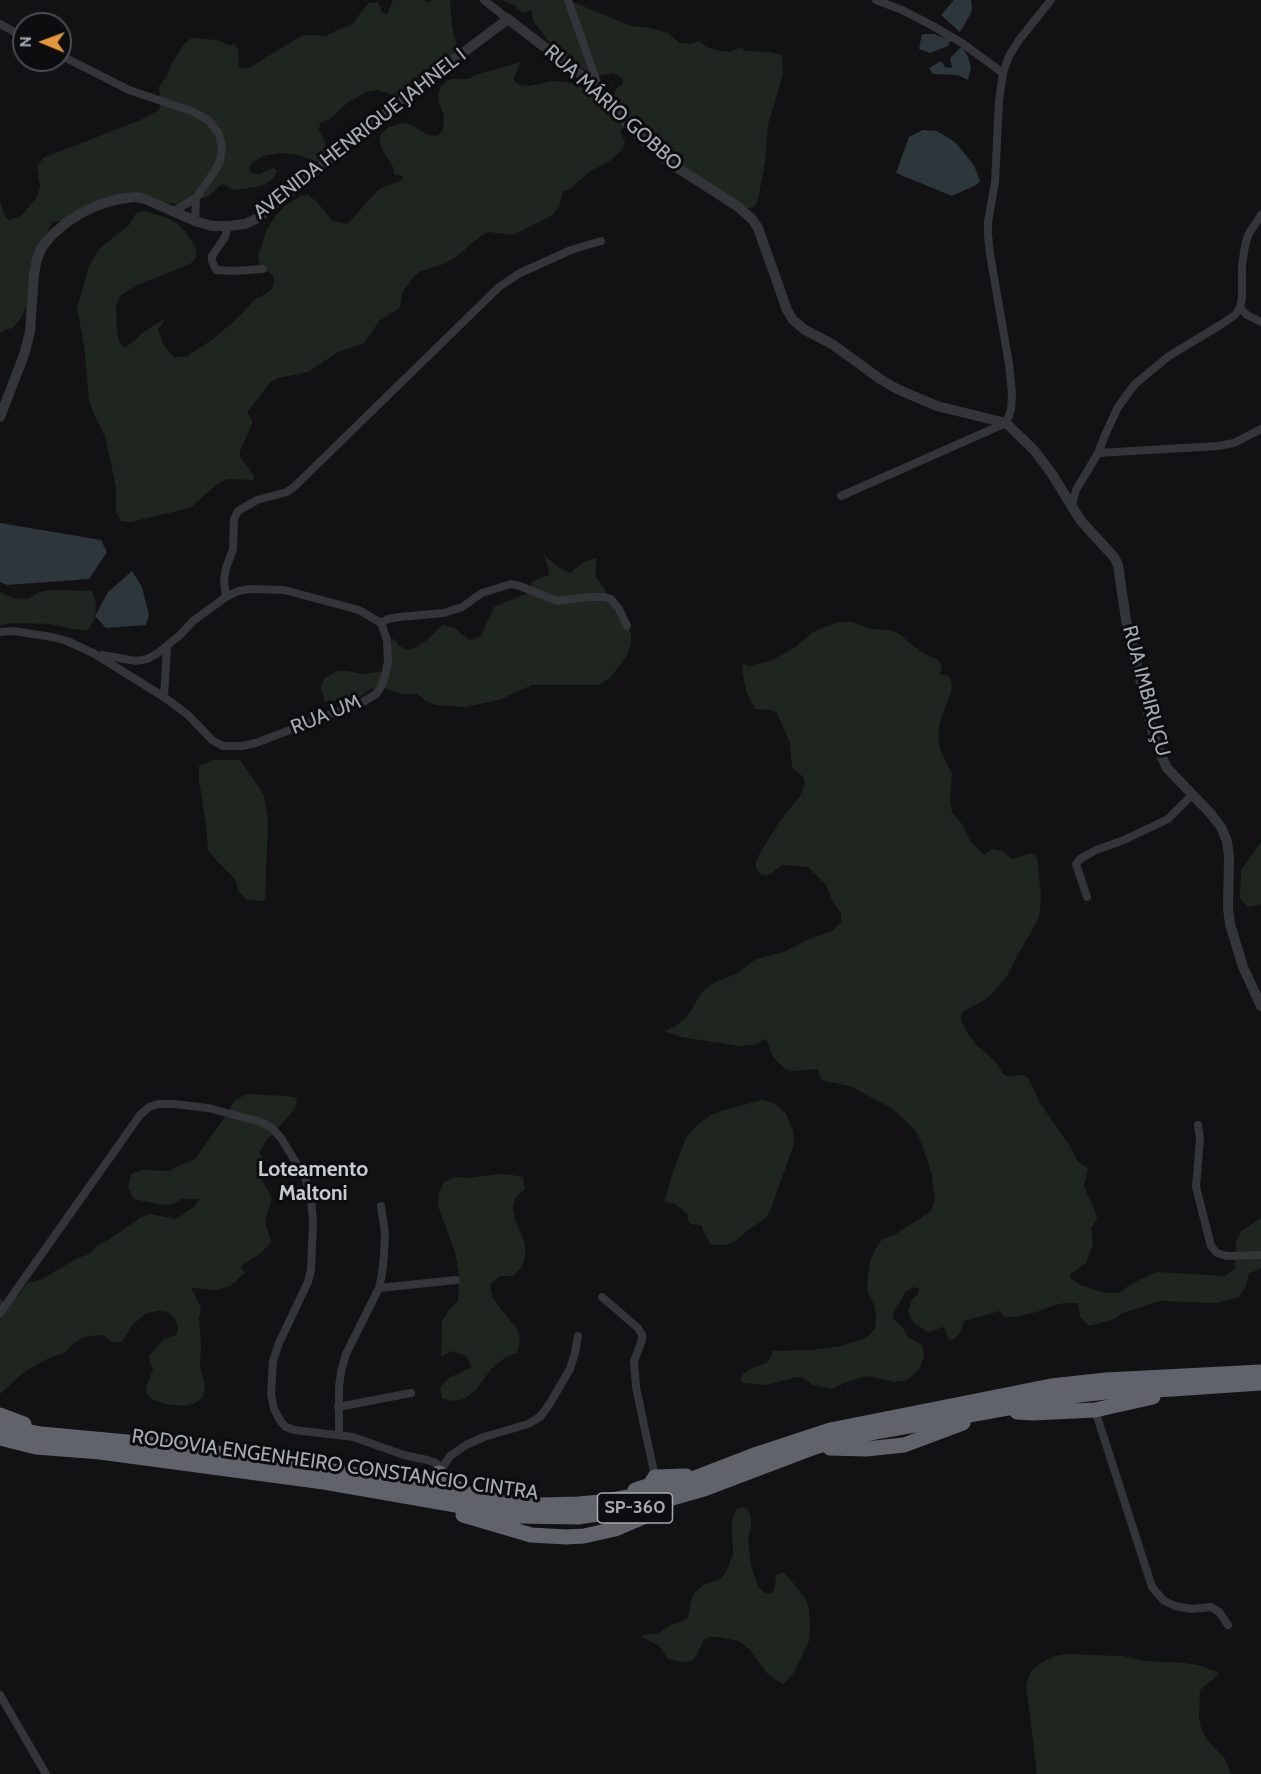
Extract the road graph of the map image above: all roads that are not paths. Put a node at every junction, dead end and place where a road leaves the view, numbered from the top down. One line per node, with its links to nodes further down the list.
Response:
1 (484, 0): 5 (street, RUA MÁRIO GOBBO)
2 (567, 0): 8 (street)
3 (876, 0): 7 (street)
4 (1051, 0): 7 (street)
5 (508, 19): 8 (street, RUA MÁRIO GOBBO); 13 (street, AVENIDA HENRIQUE JAHNEL I)
6 (72, 61): 9 (street)
7 (1003, 73): 19 (street)
8 (601, 94): 19 (street, RUA MÁRIO GOBBO)
9 (196, 198): 10 (street); 12 (street)
10 (174, 212): 12 (street, AVENIDA HENRIQUE JAHNEL I); 18 (street, AVENIDA HENRIQUE JAHNEL I)
11 (1261, 215): 16 (street)
12 (195, 221): 13 (street, AVENIDA HENRIQUE JAHNEL I)
13 (228, 226): 15 (street)
14 (601, 242): 24 (street)
15 (263, 269)
16 (1240, 308): 17 (street); 21 (street)
17 (1261, 322)
18 (0, 417)
19 (1006, 423): 22 (street); 23 (street, RUA IMBIRUÇU)
20 (1261, 429): 21 (street)
21 (1098, 453): 23 (street)
22 (841, 496)
23 (1072, 505): 31 (street, RUA IMBIRUÇU)
24 (226, 597): 25 (street); 28 (street)
25 (381, 623): 26 (street); 30 (street, RUA UM)
26 (627, 626)
27 (0, 632): 29 (street, RUA UM)
28 (167, 646): 29 (street); 30 (street)
29 (93, 653): 30 (street, RUA UM)
30 (164, 697)
31 (1192, 795): 32 (street); 33 (street, RUA IMBIRUÇU)
32 (1087, 897)
33 (1261, 1005)
34 (1198, 1125): 36 (street)
35 (381, 1206): 38 (street)
36 (1261, 1255)
37 (456, 1280): 38 (street)
38 (379, 1288): 46 (street)
39 (602, 1297): 56 (street)
40 (0, 1313): 51 (street)
41 (578, 1336): 54 (street)
42 (1261, 1372): 55 (highway, RODOVIA ENGENHEIRO CONSTANCIO CINTRA / SP-360)
43 (1261, 1383): 44 (highway)
44 (1173, 1389): 47 (highway); 48 (highway)
45 (411, 1393): 46 (street)
46 (338, 1407): 51 (street)
47 (998, 1410): 48 (highway); 53 (highway, RODOVIA ENGENHEIRO CONSTANCIO CINTRA)
48 (1095, 1410): 60 (street)
49 (0, 1415): 52 (highway)
50 (0, 1426): 52 (highway, RODOVIA ENGENHEIRO CONSTANCIO CINTRA / SP-360)
51 (339, 1434): 54 (street)
52 (70, 1436): 57 (highway, RODOVIA ENGENHEIRO CONSTANCIO CINTRA / SP-360)
53 (1, 1443)
54 (440, 1471): 57 (highway); 58 (highway)
55 (716, 1471): 56 (highway); 59 (highway, RODOVIA ENGENHEIRO CONSTANCIO CINTRA / SP-360)
56 (655, 1476): 59 (highway)
57 (388, 1480): 58 (highway, RODOVIA ENGENHEIRO CONSTANCIO CINTRA / SP-360)
58 (470, 1496): 59 (highway, RODOVIA ENGENHEIRO CONSTANCIO CINTRA / SP-360)
59 (600, 1502)
60 (1228, 1625)
61 (0, 1695): 62 (street)
62 (46, 1774)

